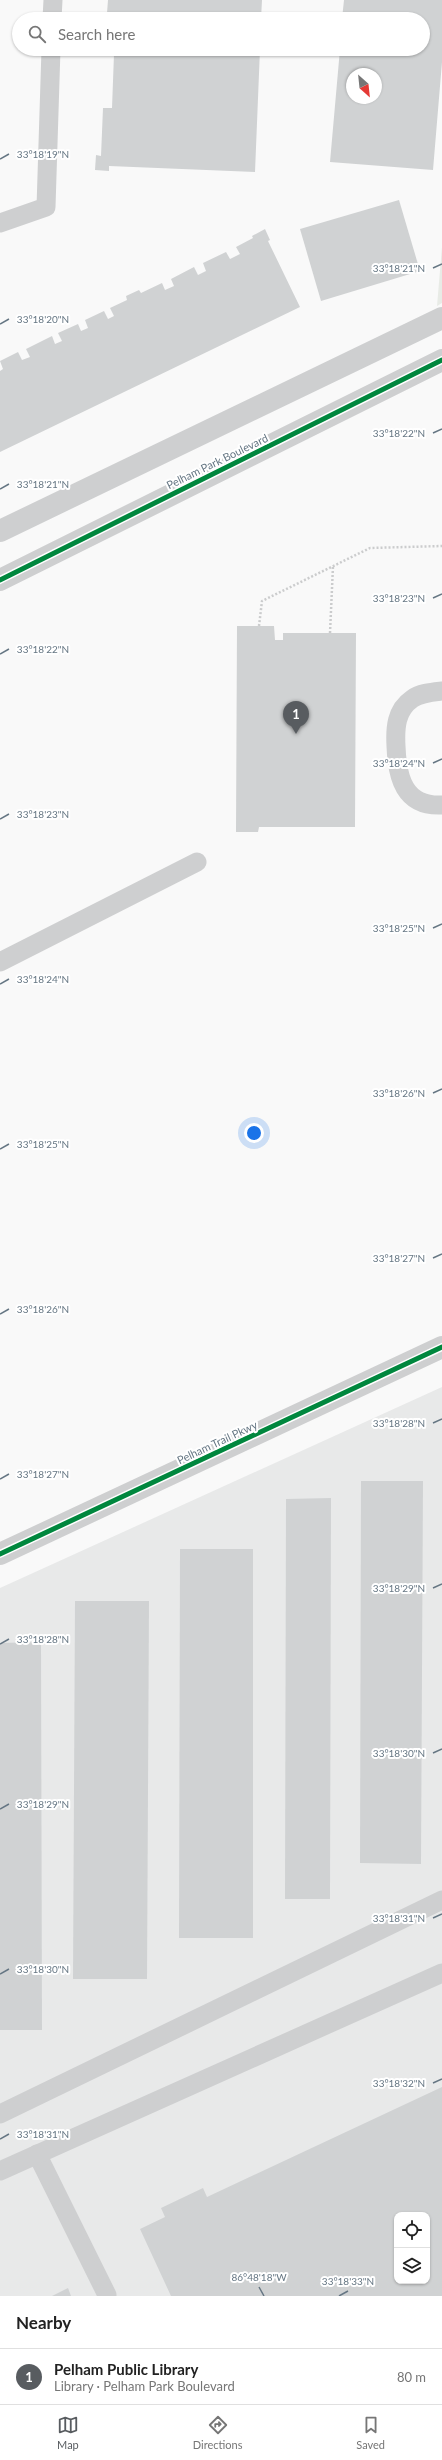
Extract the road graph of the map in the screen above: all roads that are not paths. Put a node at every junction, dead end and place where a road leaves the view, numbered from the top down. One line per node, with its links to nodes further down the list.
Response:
1 (53, 0): 2 (lane)
2 (52, 12)
3 (51, 56): 4 (lane)
4 (0, 223)
5 (442, 318): 7 (street)
6 (442, 360): 8 (street, Pelham Park Boulevard)
7 (0, 532)
8 (0, 580)
9 (442, 691): 10 (lane)
10 (442, 806)
11 (197, 862): 12 (lane)
12 (0, 962)
13 (442, 1347): 14 (street, Pelham Trail Pkwy)
14 (0, 1554)
15 (442, 1900): 17 (lane)
16 (442, 1973): 18 (lane)
17 (0, 2114)
18 (37, 2154): 19 (lane); 20 (lane)
19 (0, 2171)
20 (106, 2295)

